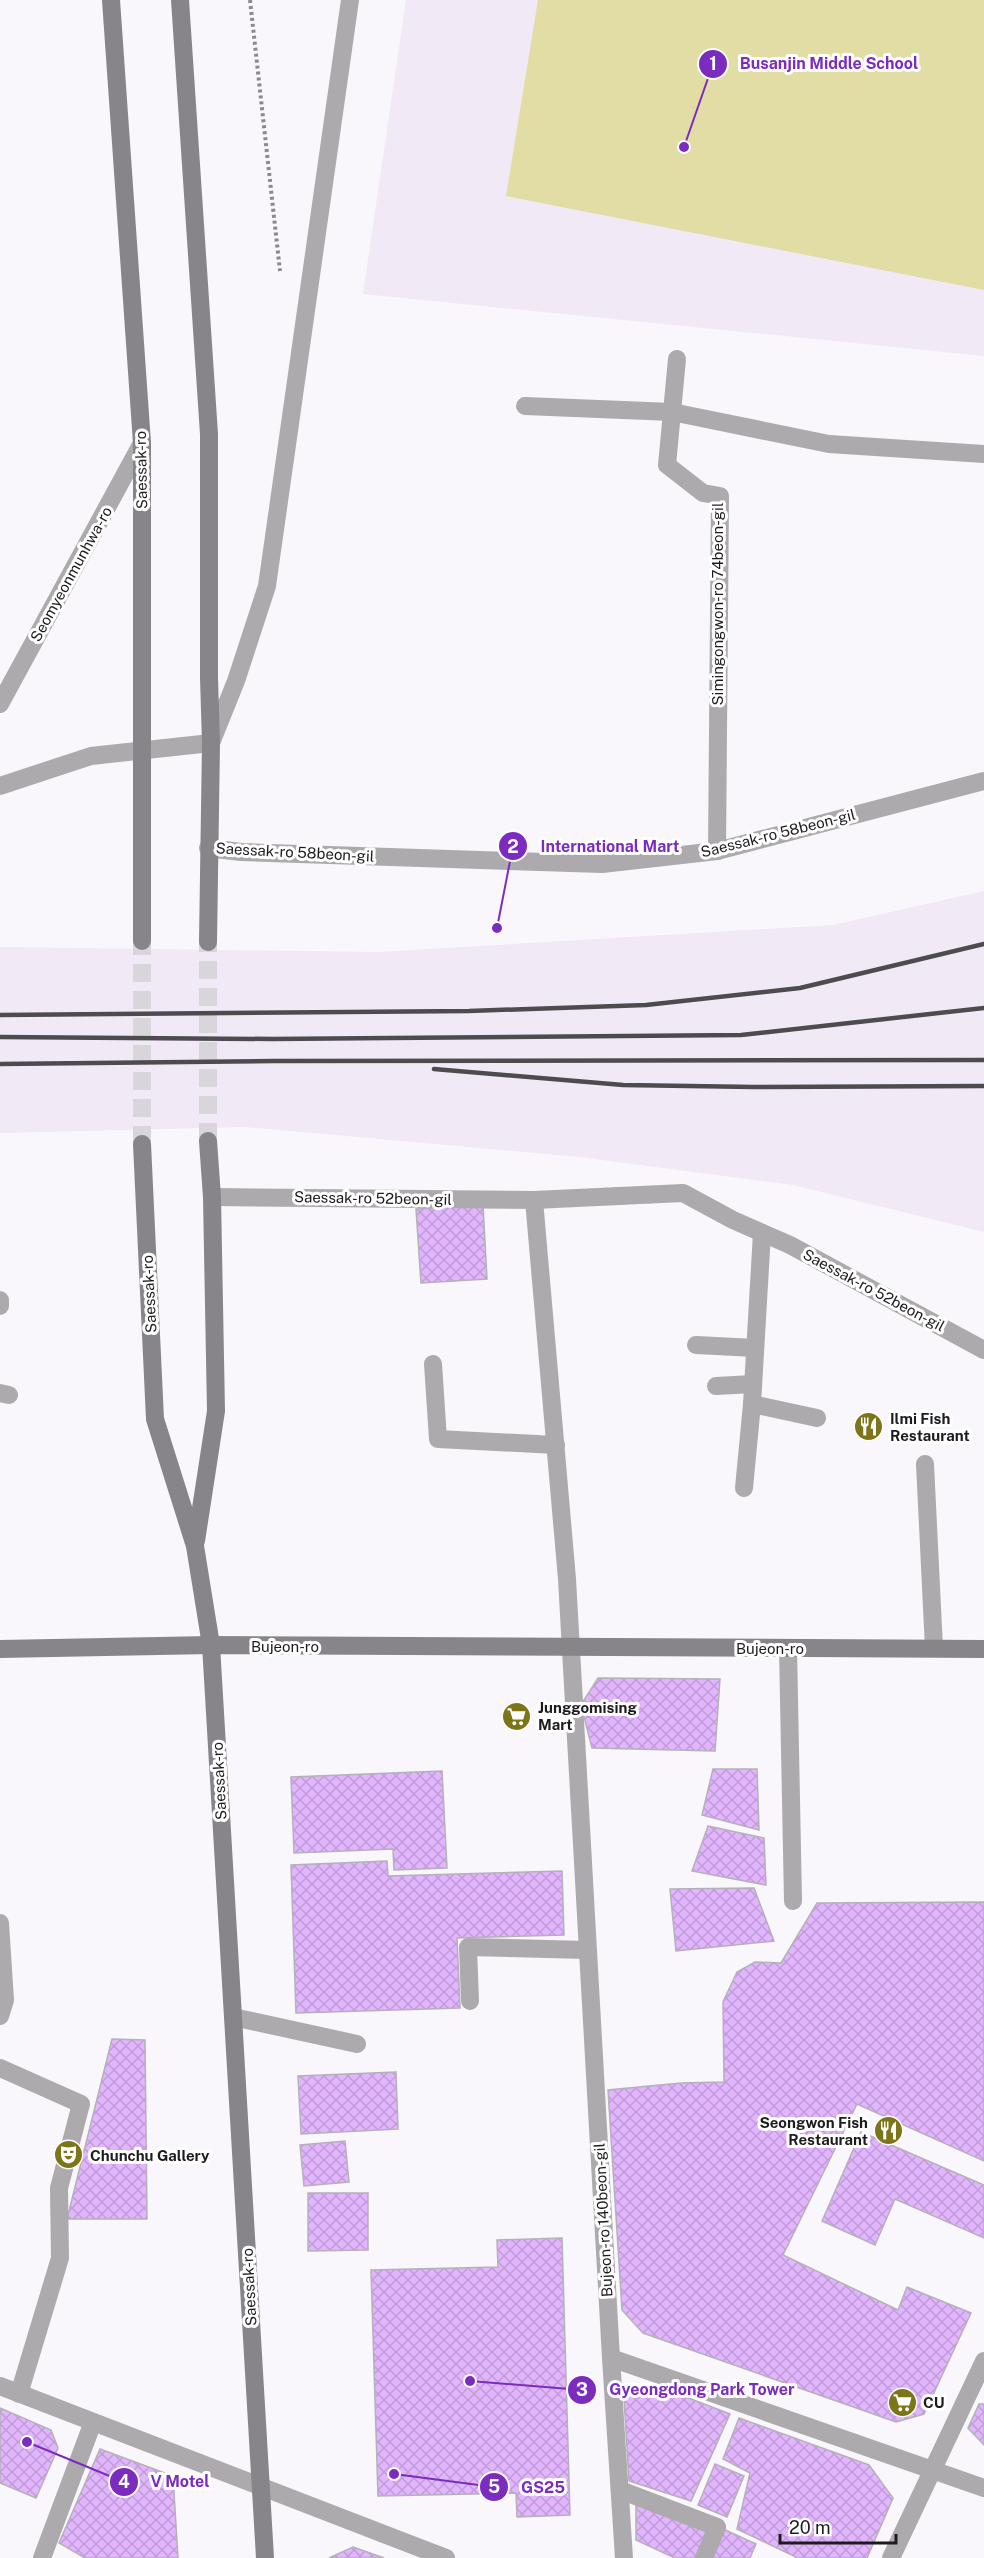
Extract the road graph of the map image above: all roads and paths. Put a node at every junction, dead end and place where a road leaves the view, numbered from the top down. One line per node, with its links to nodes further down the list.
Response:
1 (111, 0): 9 (main road, Saessak-ro)
2 (180, 0): 12 (main road)
3 (250, 0): 5 (path)
4 (350, 0): 12 (street)
5 (282, 282)
6 (677, 359): 8 (street)
7 (525, 406): 8 (street)
8 (672, 412): 10 (street); 17 (street, Simingongwon-ro 74beon-gil)
9 (142, 443): 11 (street, Seomyeonmunhwa-ro); 13 (main road, Saessak-ro)
10 (984, 454)
11 (0, 704)
12 (211, 743): 13 (street); 16 (main road)
13 (142, 749): 15 (street); 18 (main road, Saessak-ro)
14 (984, 781): 17 (street, Saessak-ro 58beon-gil)
15 (0, 786)
16 (208, 848): 17 (street, Saessak-ro 58beon-gil); 19 (main road)
17 (717, 851)
18 (142, 941)
19 (208, 942)
20 (208, 1141): 22 (main road, Saessak-ro)
21 (141, 1144): 38 (main road, Saessak-ro)
22 (212, 1197): 23 (street, Saessak-ro 52beon-gil); 38 (main road, Saessak-ro)
23 (534, 1200): 24 (street, Saessak-ro 52beon-gil); 35 (street)
24 (762, 1233): 28 (street); 29 (street, Saessak-ro 52beon-gil)
25 (0, 1300): 26 (street)
26 (0, 1306)
27 (696, 1346): 28 (street)
28 (755, 1348): 31 (street)
29 (984, 1350)
30 (433, 1364): 35 (street)
31 (753, 1384): 32 (street); 33 (street)
32 (716, 1386)
33 (752, 1404): 34 (street); 37 (street)
34 (817, 1418)
35 (556, 1445): 40 (street)
36 (926, 1464): 42 (street)
37 (744, 1488)
38 (195, 1546): 39 (main road, Saessak-ro)
39 (211, 1645): 40 (main road, Bujeon-ro); 43 (main road, Bujeon-ro); 50 (main road, Saessak-ro)
40 (570, 1648): 41 (main road, Bujeon-ro); 47 (street, Bujeon-ro 140beon-gil)
41 (788, 1648): 42 (main road, Bujeon-ro); 45 (street)
42 (934, 1648): 44 (main road, Bujeon-ro)
43 (0, 1649)
44 (984, 1649)
45 (793, 1901)
46 (0, 1923): 49 (street)
47 (587, 1950): 48 (street); 53 (street, Bujeon-ro 140beon-gil)
48 (470, 2001)
49 (2, 2008)
50 (233, 2017): 51 (street); 59 (main road, Saessak-ro)
51 (357, 2044)
52 (0, 2068): 56 (street)
53 (611, 2358): 58 (street); 61 (street, Bujeon-ro 140beon-gil)
54 (984, 2361): 58 (street)
55 (0, 2386): 56 (street)
56 (19, 2394): 57 (street)
57 (93, 2422): 59 (street); 62 (street)
58 (934, 2470): 60 (street); 67 (street)
59 (260, 2486): 63 (main road, Saessak-ro); 64 (street)
60 (984, 2488)
61 (620, 2490): 65 (street, Bujeon-ro 140beon-gil); 66 (street)
62 (42, 2558)
63 (265, 2558)
64 (446, 2558)
65 (624, 2558)
66 (704, 2558)
67 (891, 2558)

